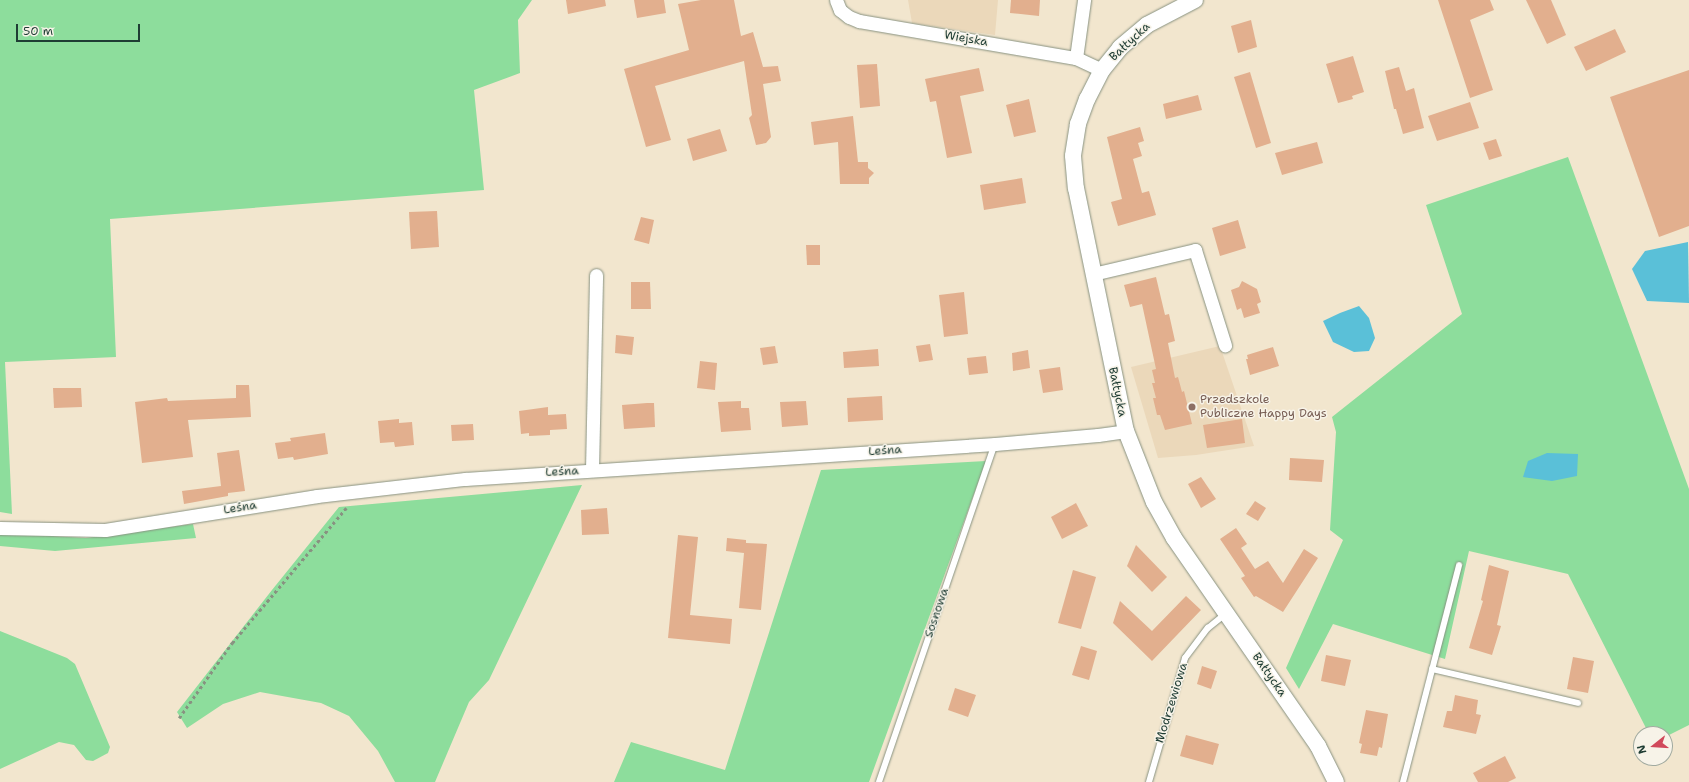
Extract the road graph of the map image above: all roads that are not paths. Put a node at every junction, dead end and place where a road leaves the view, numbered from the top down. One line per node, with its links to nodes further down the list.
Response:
1 (836, 0): 4 (street, Wiejska)
2 (1084, 0): 4 (street)
3 (1195, 0): 5 (street, Bałtycka)
4 (1076, 58): 5 (street, Wiejska)
5 (1102, 70): 6 (street, Bałtycka)
6 (1093, 274): 8 (street); 9 (street, Bałtycka)
7 (596, 275): 11 (street)
8 (1224, 345)
9 (1126, 431): 10 (street, Leśna); 14 (street, Bałtycka)
10 (995, 444): 11 (street, Leśna); 17 (lane, Sosnowa)
11 (592, 470): 12 (street, Leśna)
12 (0, 528)
13 (1459, 565): 15 (lane)
14 (1225, 614): 18 (lane, Modrzewiowa); 19 (street, Bałtycka)
15 (1432, 669): 16 (lane); 20 (lane)
16 (1578, 703)
17 (879, 782)
18 (1149, 782)
19 (1336, 782)
20 (1404, 782)

